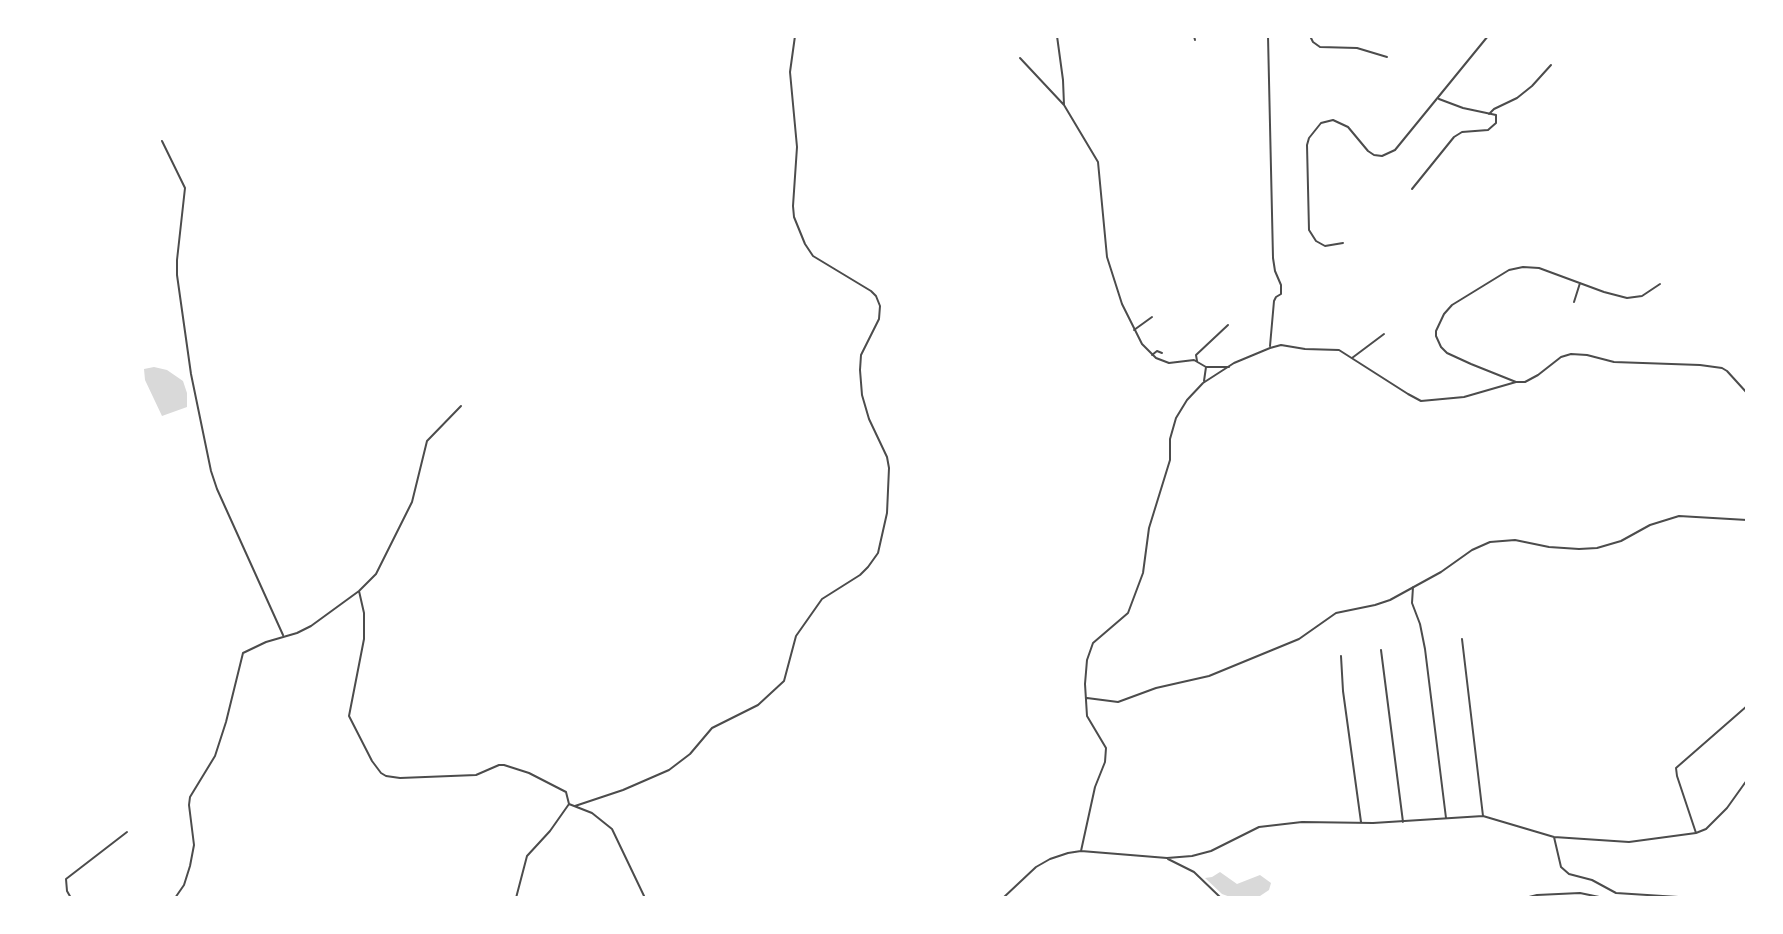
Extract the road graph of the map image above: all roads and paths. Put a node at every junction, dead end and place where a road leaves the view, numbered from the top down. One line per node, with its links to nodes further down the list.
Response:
1 (795, 36): 44 (street)
2 (1057, 36): 10 (street)
3 (1268, 36): 22 (street)
4 (1310, 36): 6 (street)
5 (1488, 36): 9 (street)
6 (1387, 57)
7 (1020, 58): 10 (street)
8 (1551, 65): 11 (street)
9 (1438, 99): 11 (street); 14 (street)
10 (1065, 105): 20 (street)
11 (1489, 114): 13 (street)
12 (162, 141): 36 (street)
13 (1412, 189)
14 (1343, 243)
15 (1580, 283): 16 (street); 17 (street); 29 (street)
16 (1660, 284)
17 (1574, 302)
18 (1152, 317): 20 (street)
19 (1228, 325): 26 (street)
20 (1134, 330): 24 (street)
21 (1384, 334): 25 (street)
22 (1270, 348): 25 (street); 28 (street)
23 (1162, 353): 24 (street)
24 (1152, 355): 26 (street)
25 (1352, 358): 29 (street)
26 (1197, 362): 27 (street)
27 (1206, 367): 28 (street); 30 (street)
28 (1229, 367): 30 (street)
29 (1516, 382): 31 (street)
30 (1203, 383): 40 (street)
31 (1747, 393)
32 (461, 406): 35 (street)
33 (1747, 520): 34 (street)
34 (1413, 586): 40 (street); 46 (street)
35 (359, 591): 36 (street); 43 (street)
36 (283, 635): 55 (street)
37 (1462, 639): 45 (street)
38 (1381, 650): 48 (street)
39 (1341, 656): 47 (street)
40 (1086, 698): 52 (street)
41 (1747, 706): 50 (street)
42 (1747, 780): 50 (street)
43 (569, 804): 44 (street); 56 (street)
44 (575, 806): 57 (street)
45 (1483, 816): 46 (street); 51 (street)
46 (1446, 818): 48 (street)
47 (1360, 822): 48 (street); 53 (street)
48 (1403, 822)
49 (127, 832): 54 (street)
50 (1696, 833): 51 (street)
51 (1554, 837): 62 (street)
52 (1081, 851): 53 (street); 58 (street)
53 (1167, 858): 59 (street)
54 (71, 898)
55 (175, 898)
56 (516, 898)
57 (645, 898)
58 (1003, 898)
59 (1221, 898)
60 (1525, 898): 61 (street)
61 (1605, 898)
62 (1694, 898)

